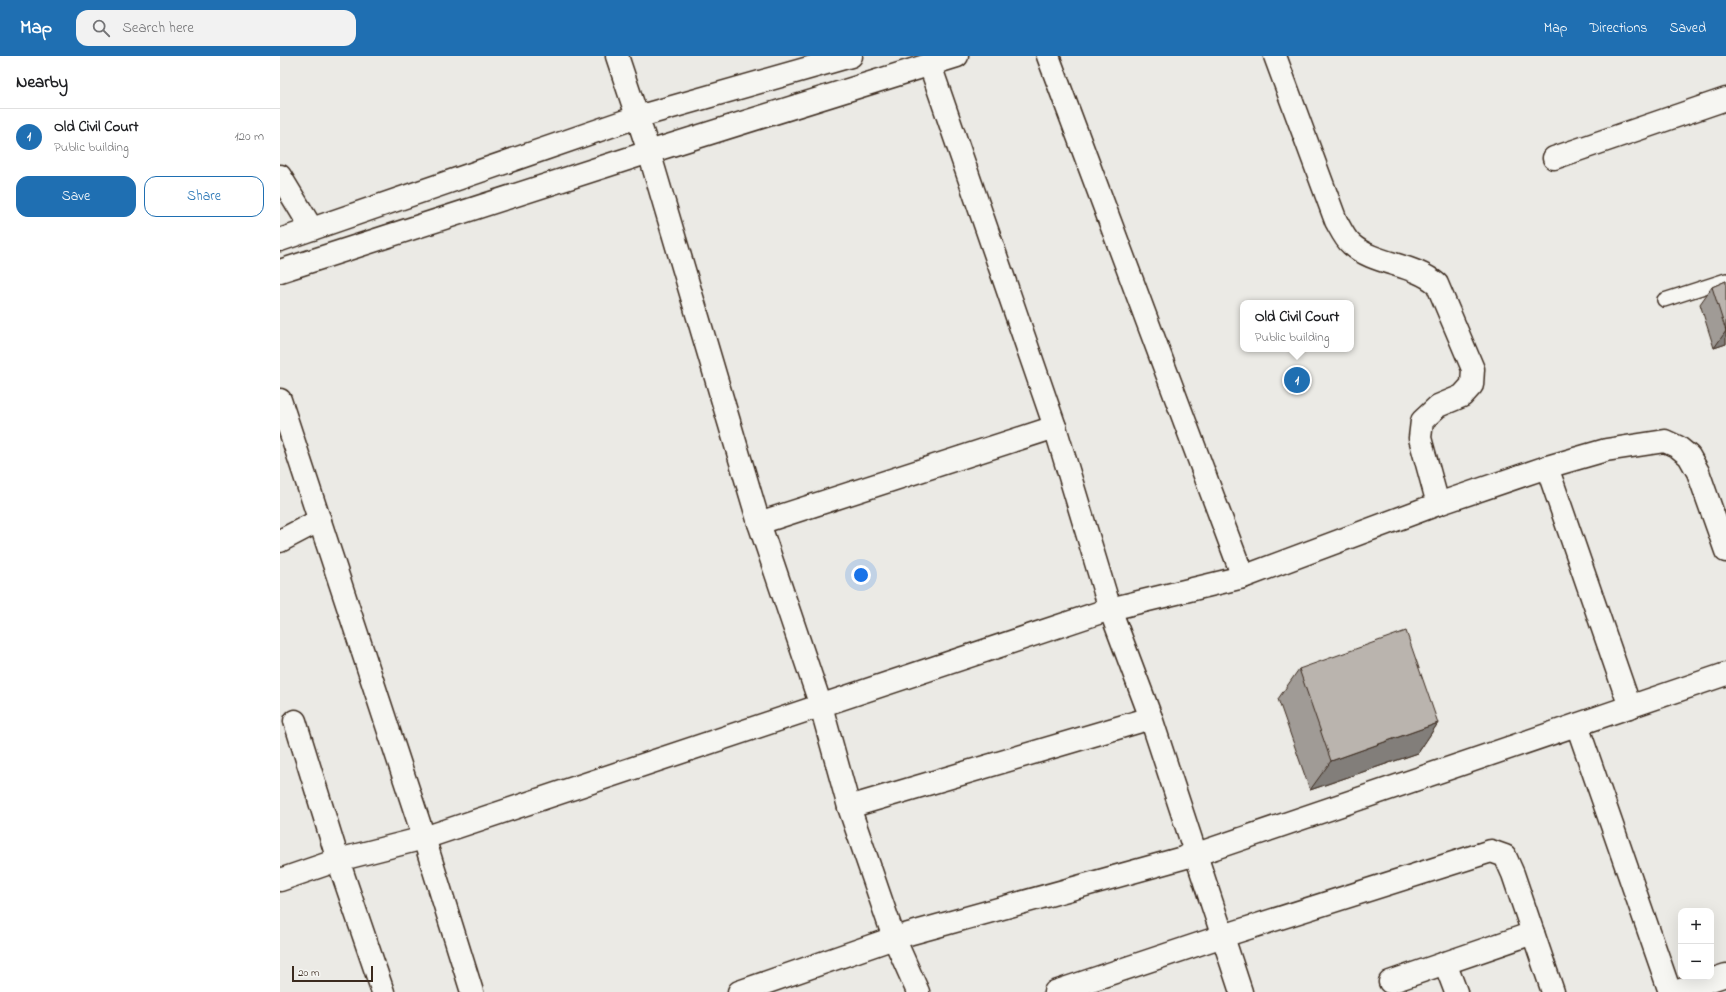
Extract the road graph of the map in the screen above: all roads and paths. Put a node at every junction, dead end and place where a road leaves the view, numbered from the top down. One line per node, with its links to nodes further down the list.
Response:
1 (617, 56): 8 (street)
2 (851, 56): 8 (street)
3 (957, 56): 6 (street)
4 (1048, 56): 25 (street)
5 (1275, 56): 20 (street)
6 (930, 65): 9 (street); 18 (street)
7 (1726, 99): 10 (street)
8 (637, 117): 9 (street); 12 (street)
9 (649, 152): 14 (street); 22 (street)
10 (1554, 158)
11 (280, 176): 12 (street)
12 (312, 229): 13 (street)
13 (280, 240)
14 (280, 271)
15 (1726, 280): 16 (lane)
16 (1664, 300)
17 (280, 400): 21 (street)
18 (1055, 426): 22 (street); 26 (street)
19 (1547, 467): 20 (street); 24 (street); 29 (street)
20 (1438, 504): 25 (street)
21 (320, 520): 23 (street); 34 (street)
22 (760, 523): 28 (street)
23 (280, 541)
24 (1726, 551)
25 (1243, 577): 26 (street)
26 (1110, 609): 28 (street); 30 (street)
27 (1726, 674): 29 (street)
28 (821, 706): 33 (street); 34 (street)
29 (1630, 707): 32 (street)
30 (1151, 718): 33 (street); 35 (street)
31 (295, 721): 36 (street)
32 (1577, 724): 35 (street); 52 (street)
33 (849, 807): 40 (street)
34 (424, 838): 36 (street); 45 (street)
35 (1197, 854): 39 (street); 40 (street)
36 (338, 860): 37 (street); 44 (street)
37 (280, 880)
38 (1533, 933): 39 (street); 41 (street); 51 (street)
39 (1223, 936): 48 (street); 49 (street)
40 (894, 938): 46 (street); 47 (street)
41 (1445, 963): 43 (street); 50 (street)
42 (1726, 975): 53 (street)
43 (1390, 982)
44 (383, 992)
45 (472, 992)
46 (740, 992)
47 (918, 992)
48 (1055, 992)
49 (1241, 992)
50 (1456, 992)
51 (1552, 992)
52 (1670, 992)
53 (1674, 992)

